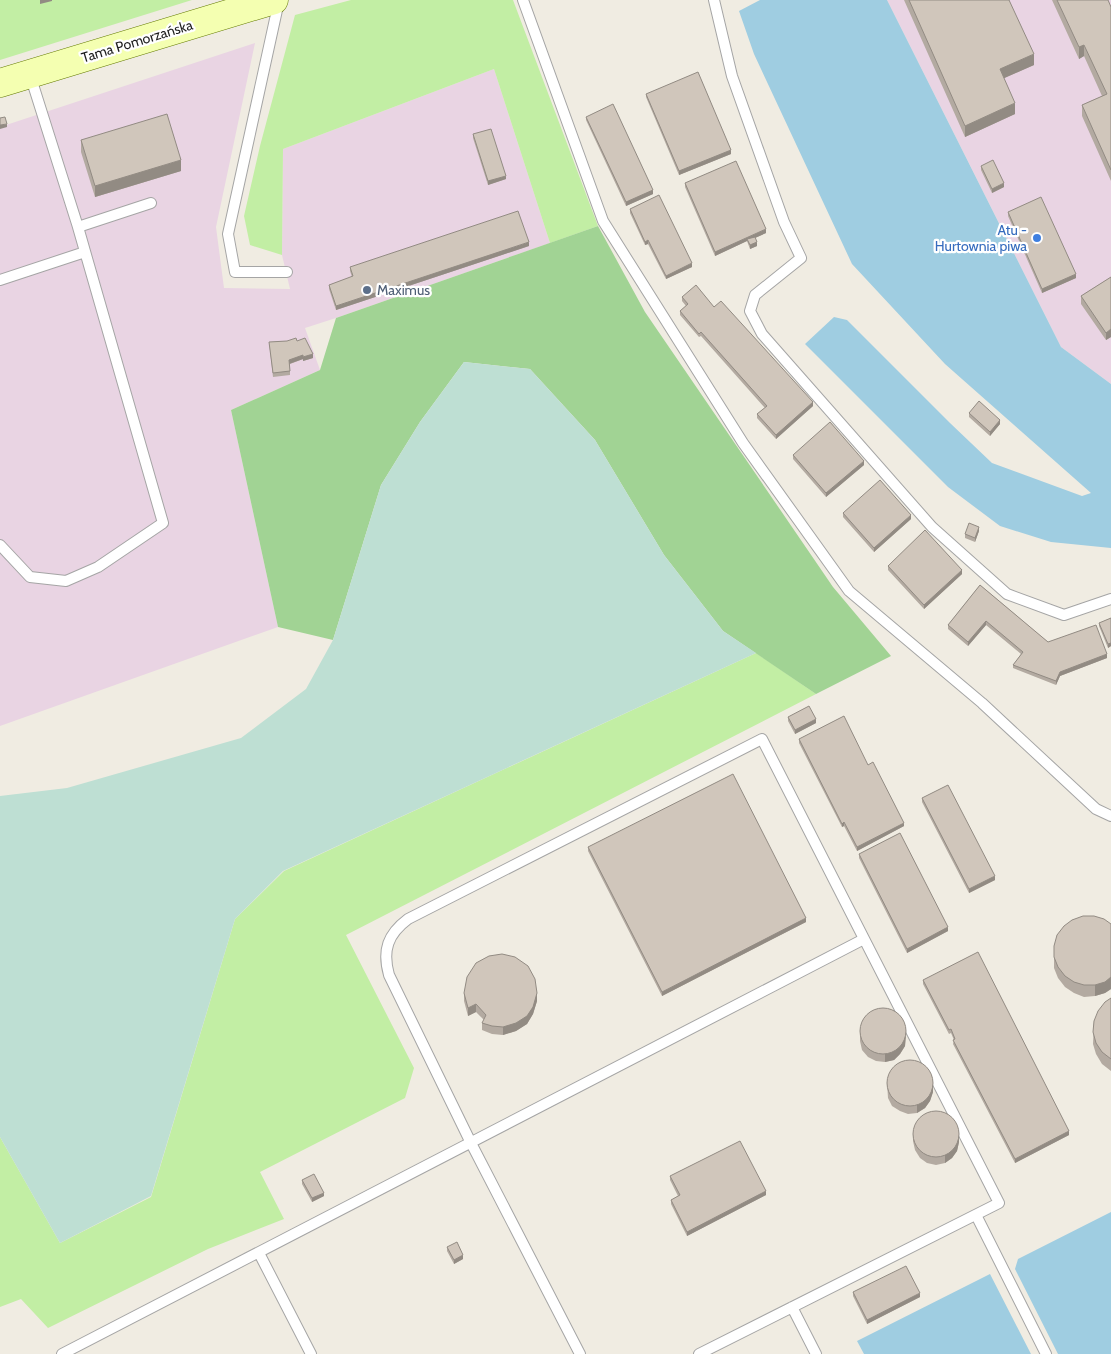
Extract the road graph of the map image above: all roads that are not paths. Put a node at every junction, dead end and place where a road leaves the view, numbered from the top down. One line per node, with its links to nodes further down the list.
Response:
1 (274, 0): 5 (street, Tama Pomorzańska)
2 (279, 0): 10 (lane)
3 (523, 0): 14 (lane)
4 (714, 0): 13 (lane)
5 (30, 74): 6 (street, Tama Pomorzańska); 8 (lane)
6 (0, 83)
7 (151, 203): 8 (lane)
8 (78, 227): 9 (lane)
9 (86, 252): 11 (lane); 12 (lane)
10 (287, 272)
11 (0, 280)
12 (0, 545)
13 (1111, 598)
14 (1111, 816)
15 (864, 939): 16 (lane); 16 (lane); 17 (lane)
16 (470, 1143): 18 (lane); 22 (lane)
17 (976, 1215): 19 (lane); 25 (lane)
18 (258, 1253): 20 (lane); 21 (lane)
19 (792, 1307): 23 (lane); 24 (lane)
20 (62, 1354)
21 (311, 1354)
22 (580, 1354)
23 (699, 1354)
24 (816, 1354)
25 (1046, 1354)

